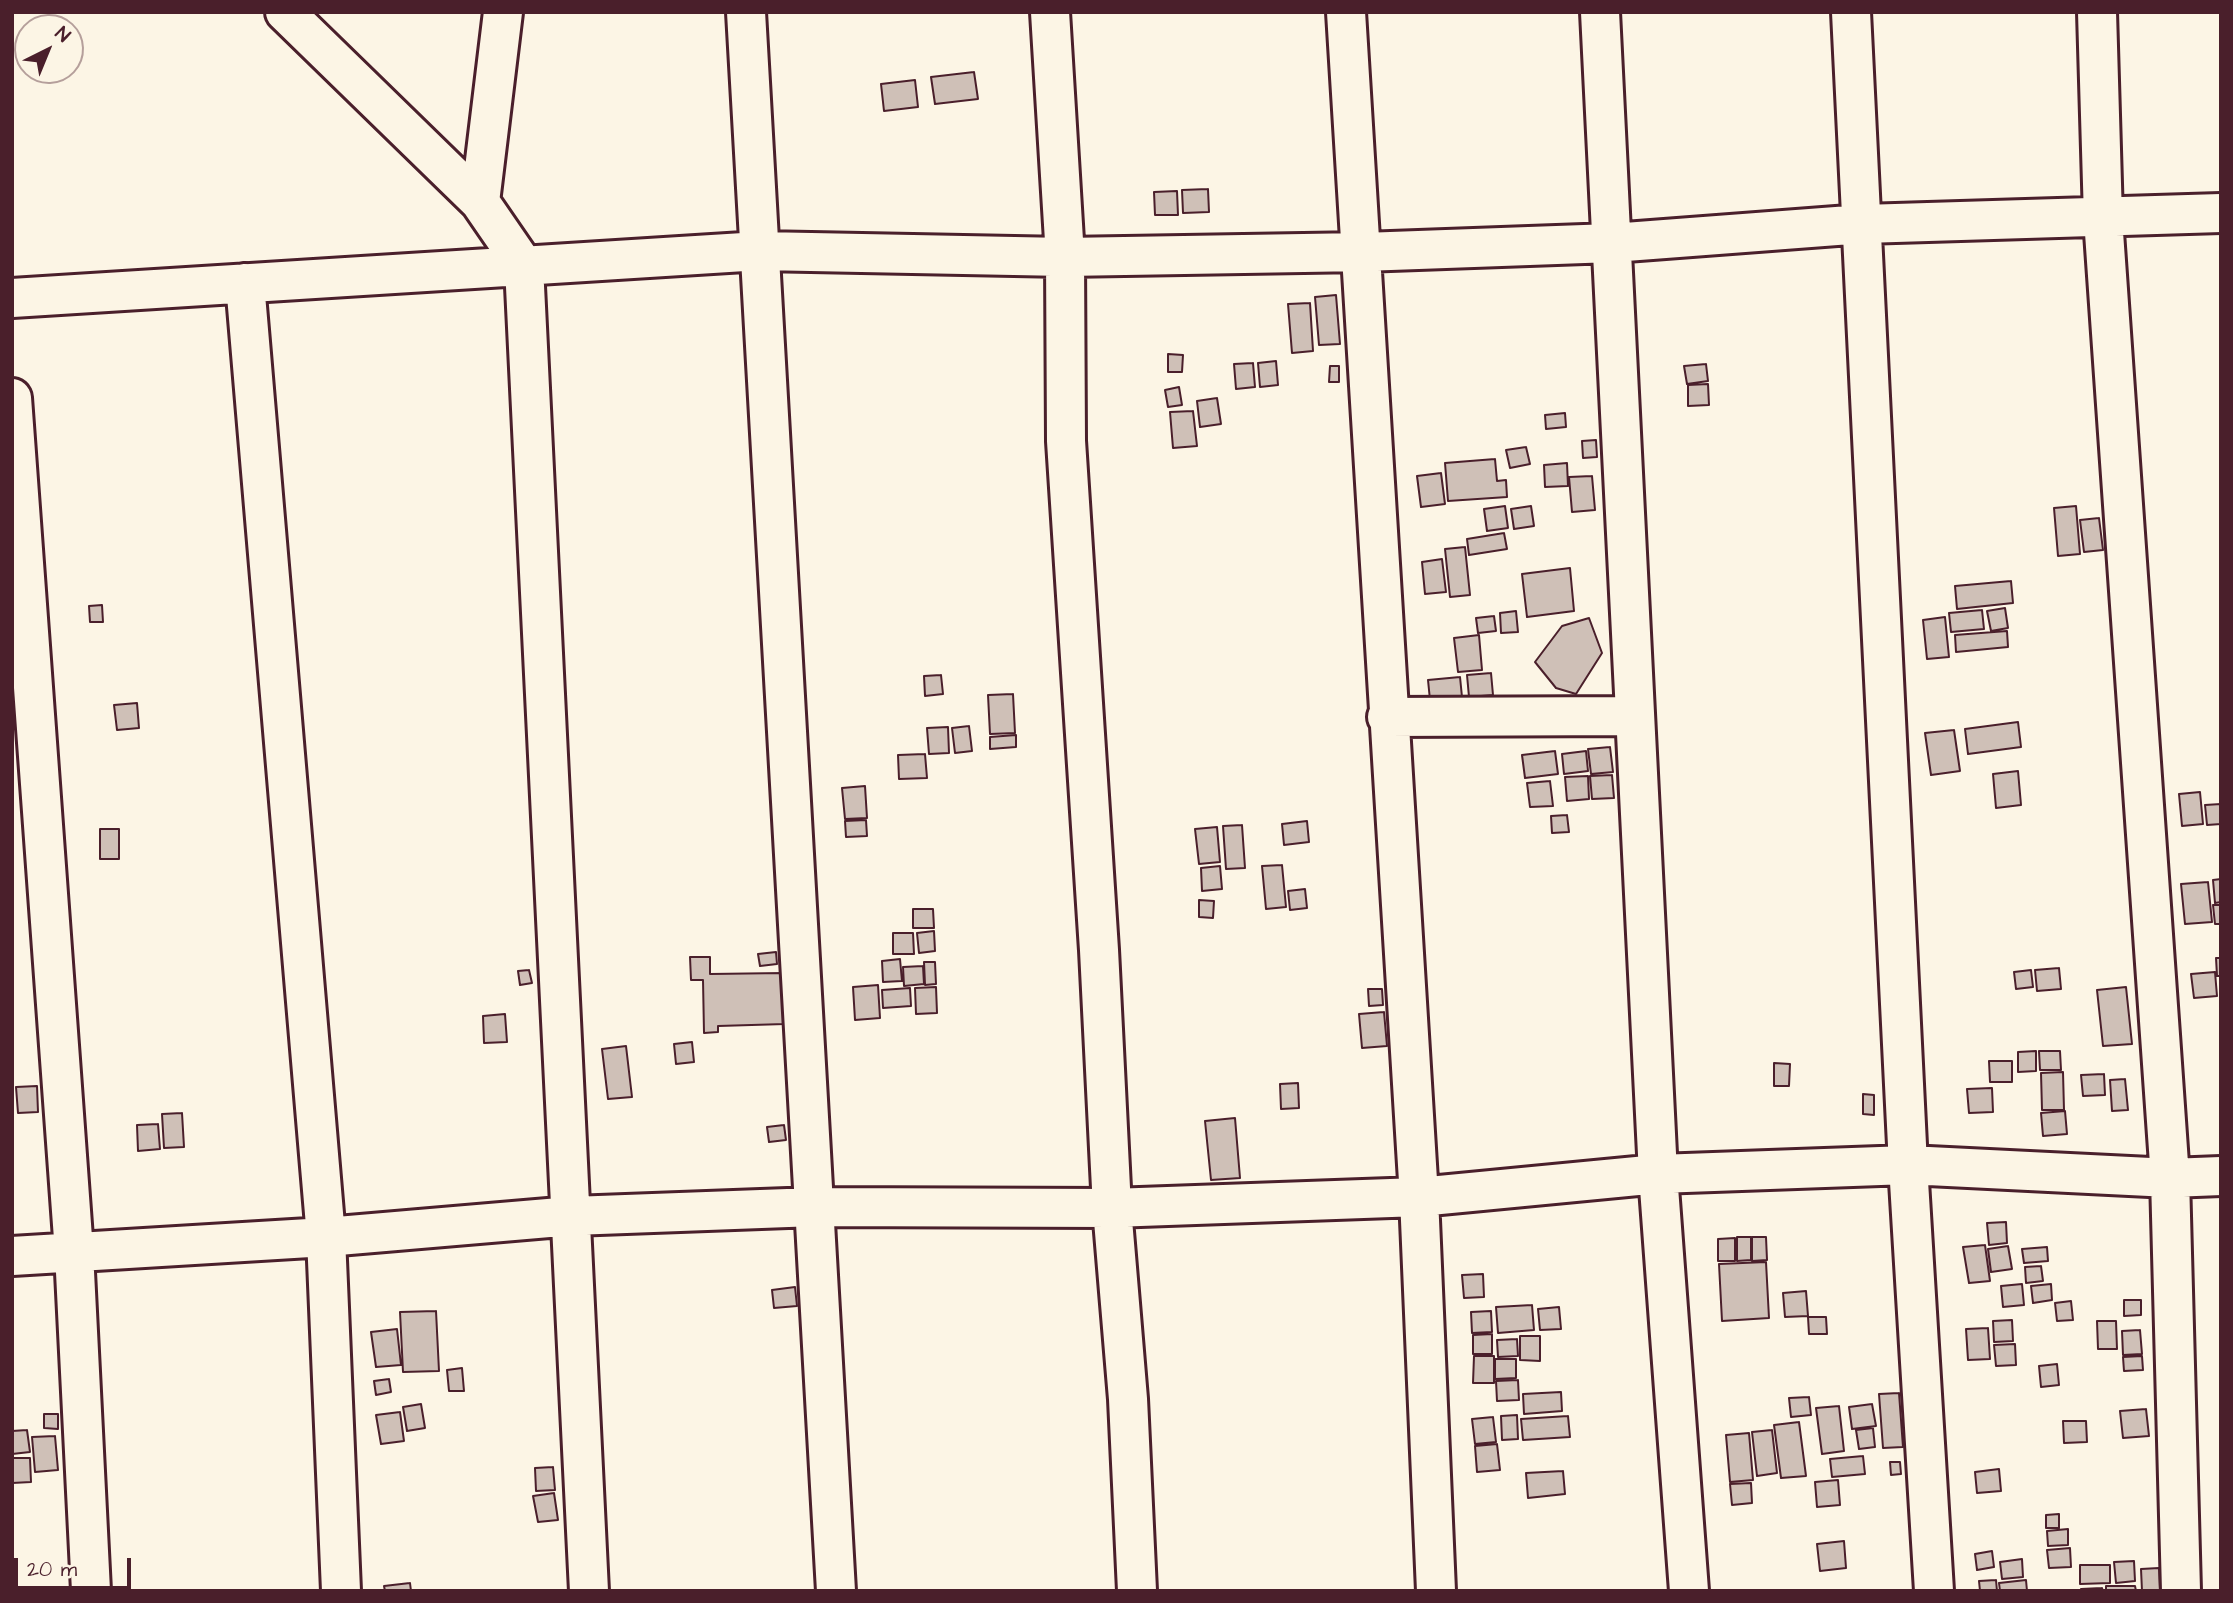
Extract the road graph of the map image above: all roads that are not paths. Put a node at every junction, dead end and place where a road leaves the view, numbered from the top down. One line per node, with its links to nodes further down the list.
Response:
1 (285, 12): 9 (street)
2 (503, 12): 9 (street)
3 (746, 12): 14 (street)
4 (1050, 12): 16 (street)
5 (1346, 12): 15 (street)
6 (1600, 12): 13 (street)
7 (1851, 12): 12 (street)
8 (2097, 12): 11 (street)
9 (481, 202): 17 (street)
10 (2221, 213): 11 (street)
11 (2103, 218): 12 (street); 26 (street)
12 (1863, 224): 13 (street); 23 (street)
13 (1612, 243): 15 (street); 21 (street)
14 (760, 251): 16 (street); 17 (street); 28 (street)
15 (1363, 252): 16 (street); 22 (street)
16 (1065, 257): 29 (street)
17 (524, 266): 18 (street); 30 (street)
18 (244, 283): 19 (street); 31 (street)
19 (12, 298)
20 (12, 398): 32 (street)
21 (1634, 716): 22 (street); 24 (street)
22 (1387, 717): 27 (street)
23 (1908, 1165): 24 (street); 26 (street); 41 (street)
24 (1658, 1174): 27 (street); 40 (street)
25 (2221, 1176): 26 (street)
26 (2170, 1178): 42 (street)
27 (1419, 1197): 29 (street); 39 (street)
28 (815, 1207): 29 (street); 30 (street); 37 (street)
29 (1112, 1208): 38 (street)
30 (572, 1216): 31 (street); 36 (street)
31 (326, 1237): 32 (street); 35 (street)
32 (74, 1252): 33 (street); 34 (street)
33 (12, 1256)
34 (91, 1591)
35 (341, 1591)
36 (589, 1591)
37 (836, 1591)
38 (1138, 1591)
39 (1436, 1591)
40 (1689, 1591)
41 (1934, 1591)
42 (2181, 1591)

